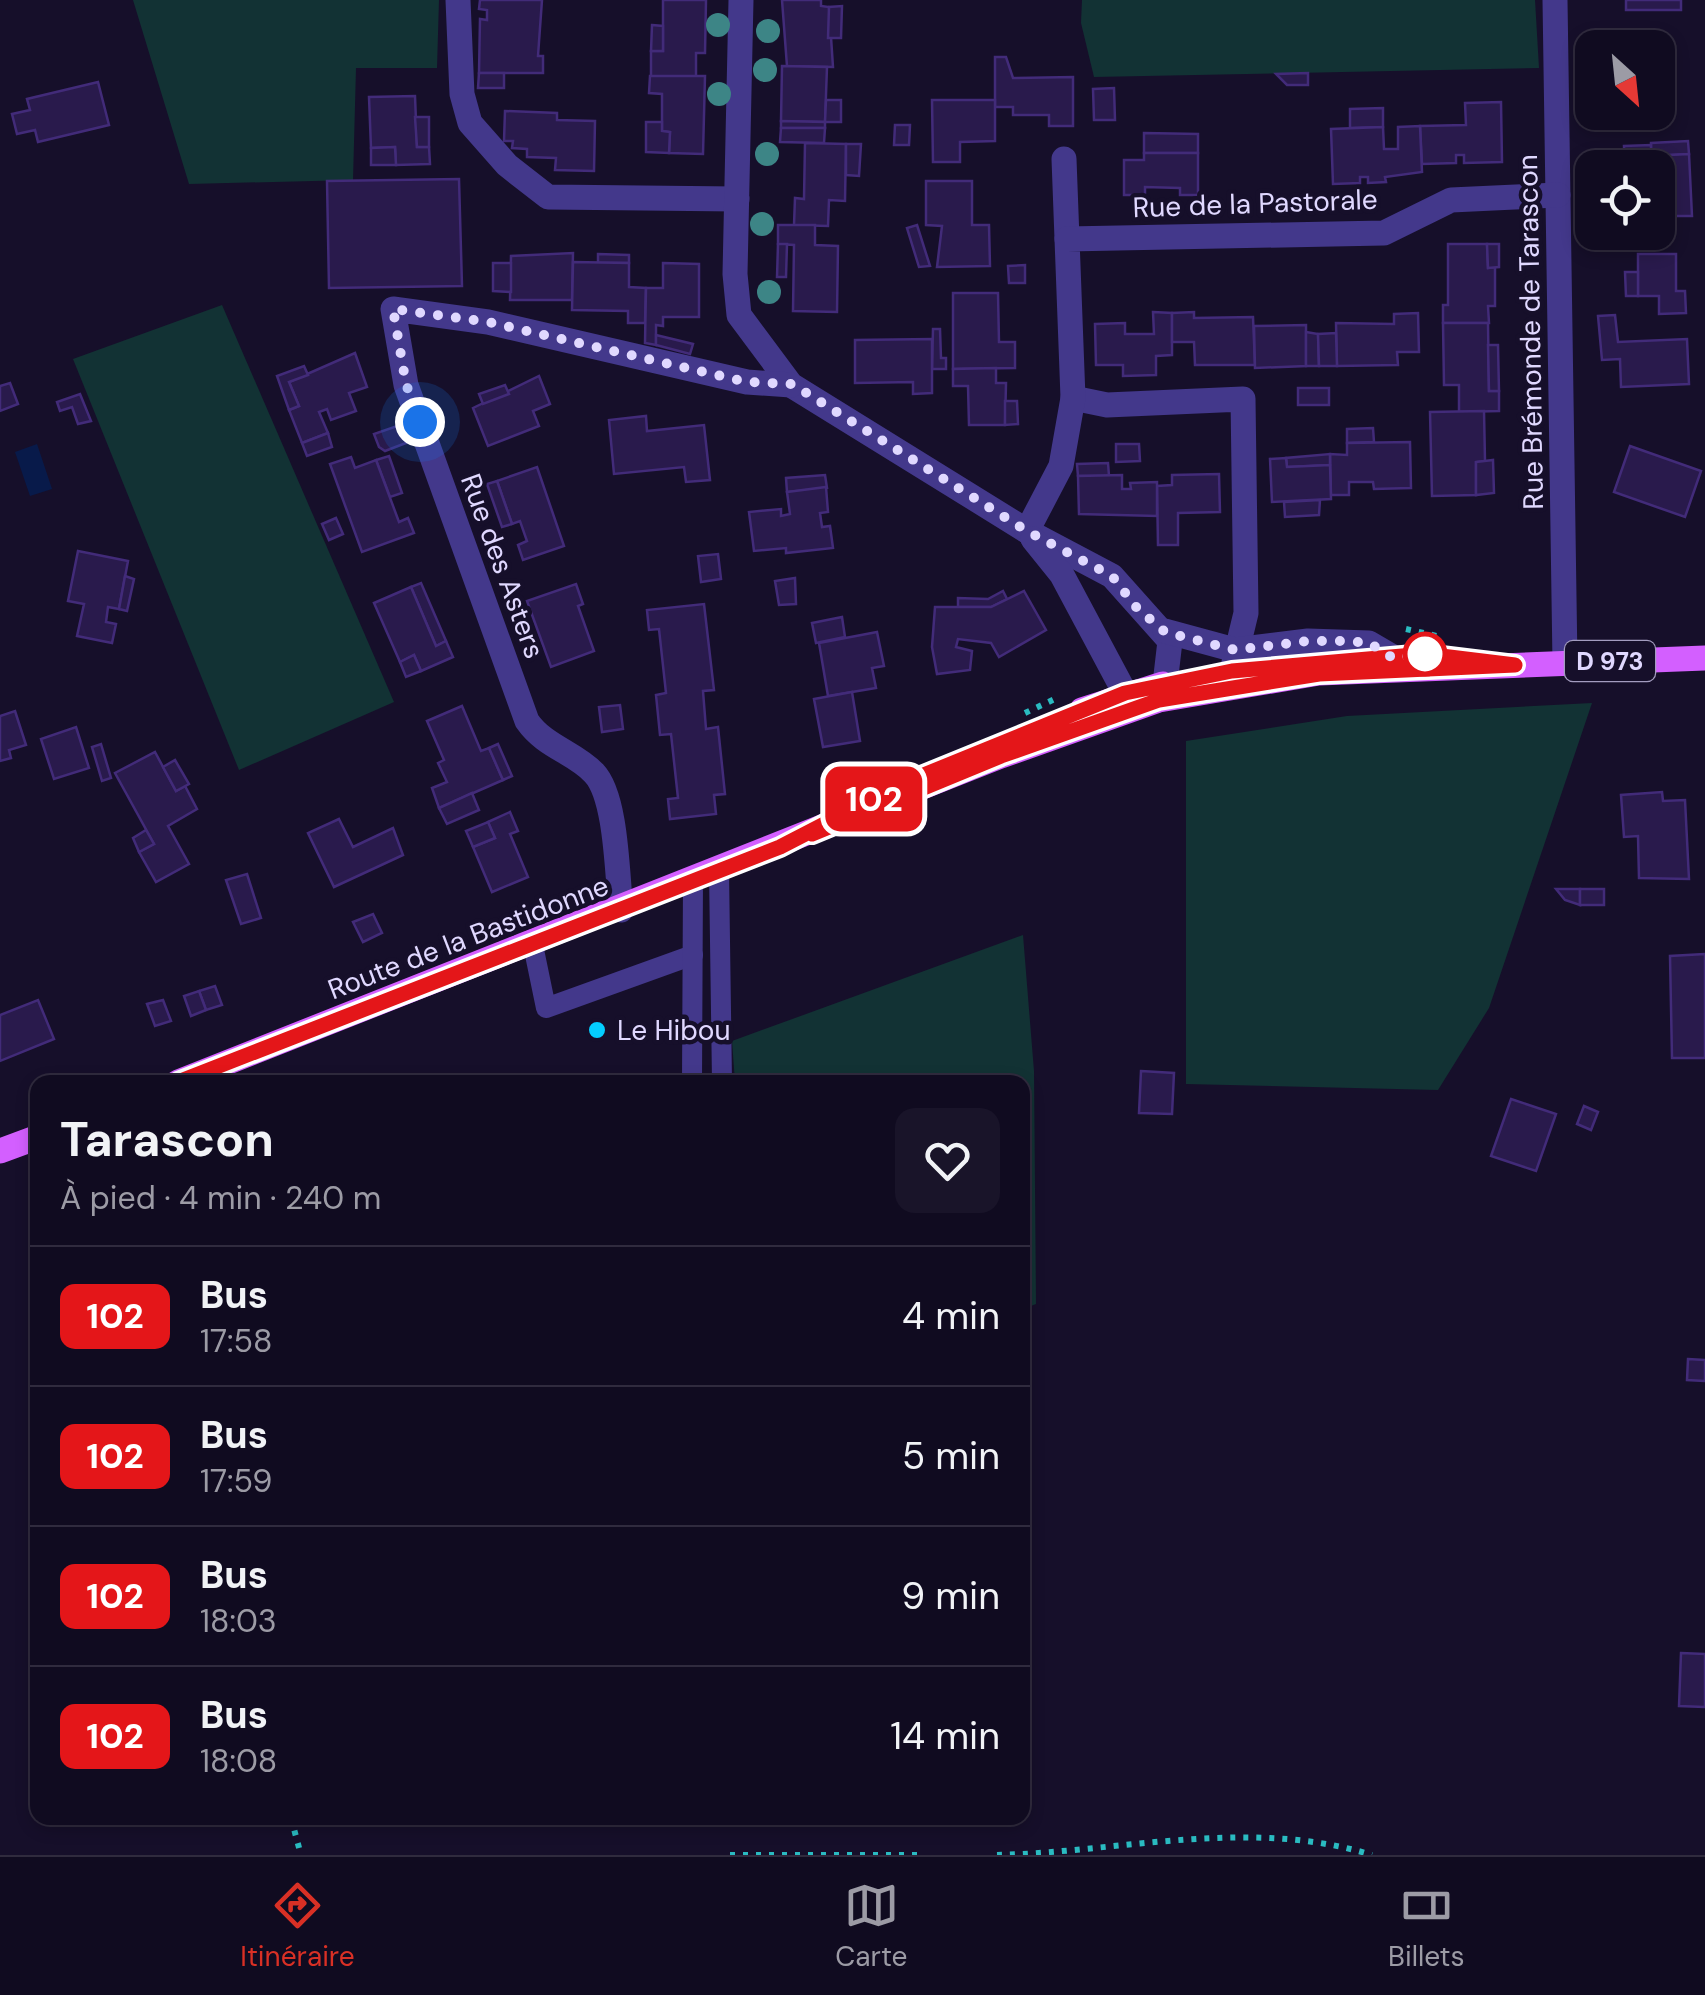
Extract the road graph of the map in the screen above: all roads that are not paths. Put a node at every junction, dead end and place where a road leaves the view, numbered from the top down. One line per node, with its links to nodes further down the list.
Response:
1 (458, 0): 6 (street)
2 (741, 0): 6 (street)
3 (1554, 0): 5 (street, Rue Brémonde de Tarascon)
4 (1064, 159): 7 (street)
5 (1558, 195): 7 (street, Rue de la Pastorale); 14 (street, Rue Brémonde de Tarascon)
6 (737, 199): 8 (street)
7 (1067, 239): 9 (street)
8 (792, 384): 10 (street); 20 (street, Rue des Asters)
9 (1073, 398): 10 (street); 13 (street)
10 (1027, 531): 11 (street); 16 (street)
11 (1165, 632): 13 (street); 16 (street)
12 (1705, 658): 14 (main road, Route de la Bastidonne / D 973)
13 (1233, 661): 15 (main road, Route de la Bastidonne / D 973); 16 (main road, Route de la Bastidonne / D 973)
14 (1565, 664): 15 (main road, Route de la Bastidonne / D 973)
15 (1515, 665): 16 (main road, Route de la Bastidonne / D 973)
16 (1147, 694): 17 (main road, Route de la Bastidonne / D 973); 17 (main road, Route de la Bastidonne / D 973)
17 (780, 847): 18 (main road, Route de la Bastidonne / D 973)
18 (719, 870): 19 (main road, Route de la Bastidonne / D 973); 25 (lane)
19 (693, 880): 20 (main road, Route de la Bastidonne / D 973); 22 (lane)
20 (620, 910): 21 (main road, Route de la Bastidonne / D 973)
21 (532, 945): 22 (lane); 23 (main road, Route de la Bastidonne / D 973)
22 (693, 956): 24 (lane)
23 (196, 1075)
24 (692, 1075)
25 (721, 1075)
26 (30, 1140): 27 (main road)
27 (0, 1151)

